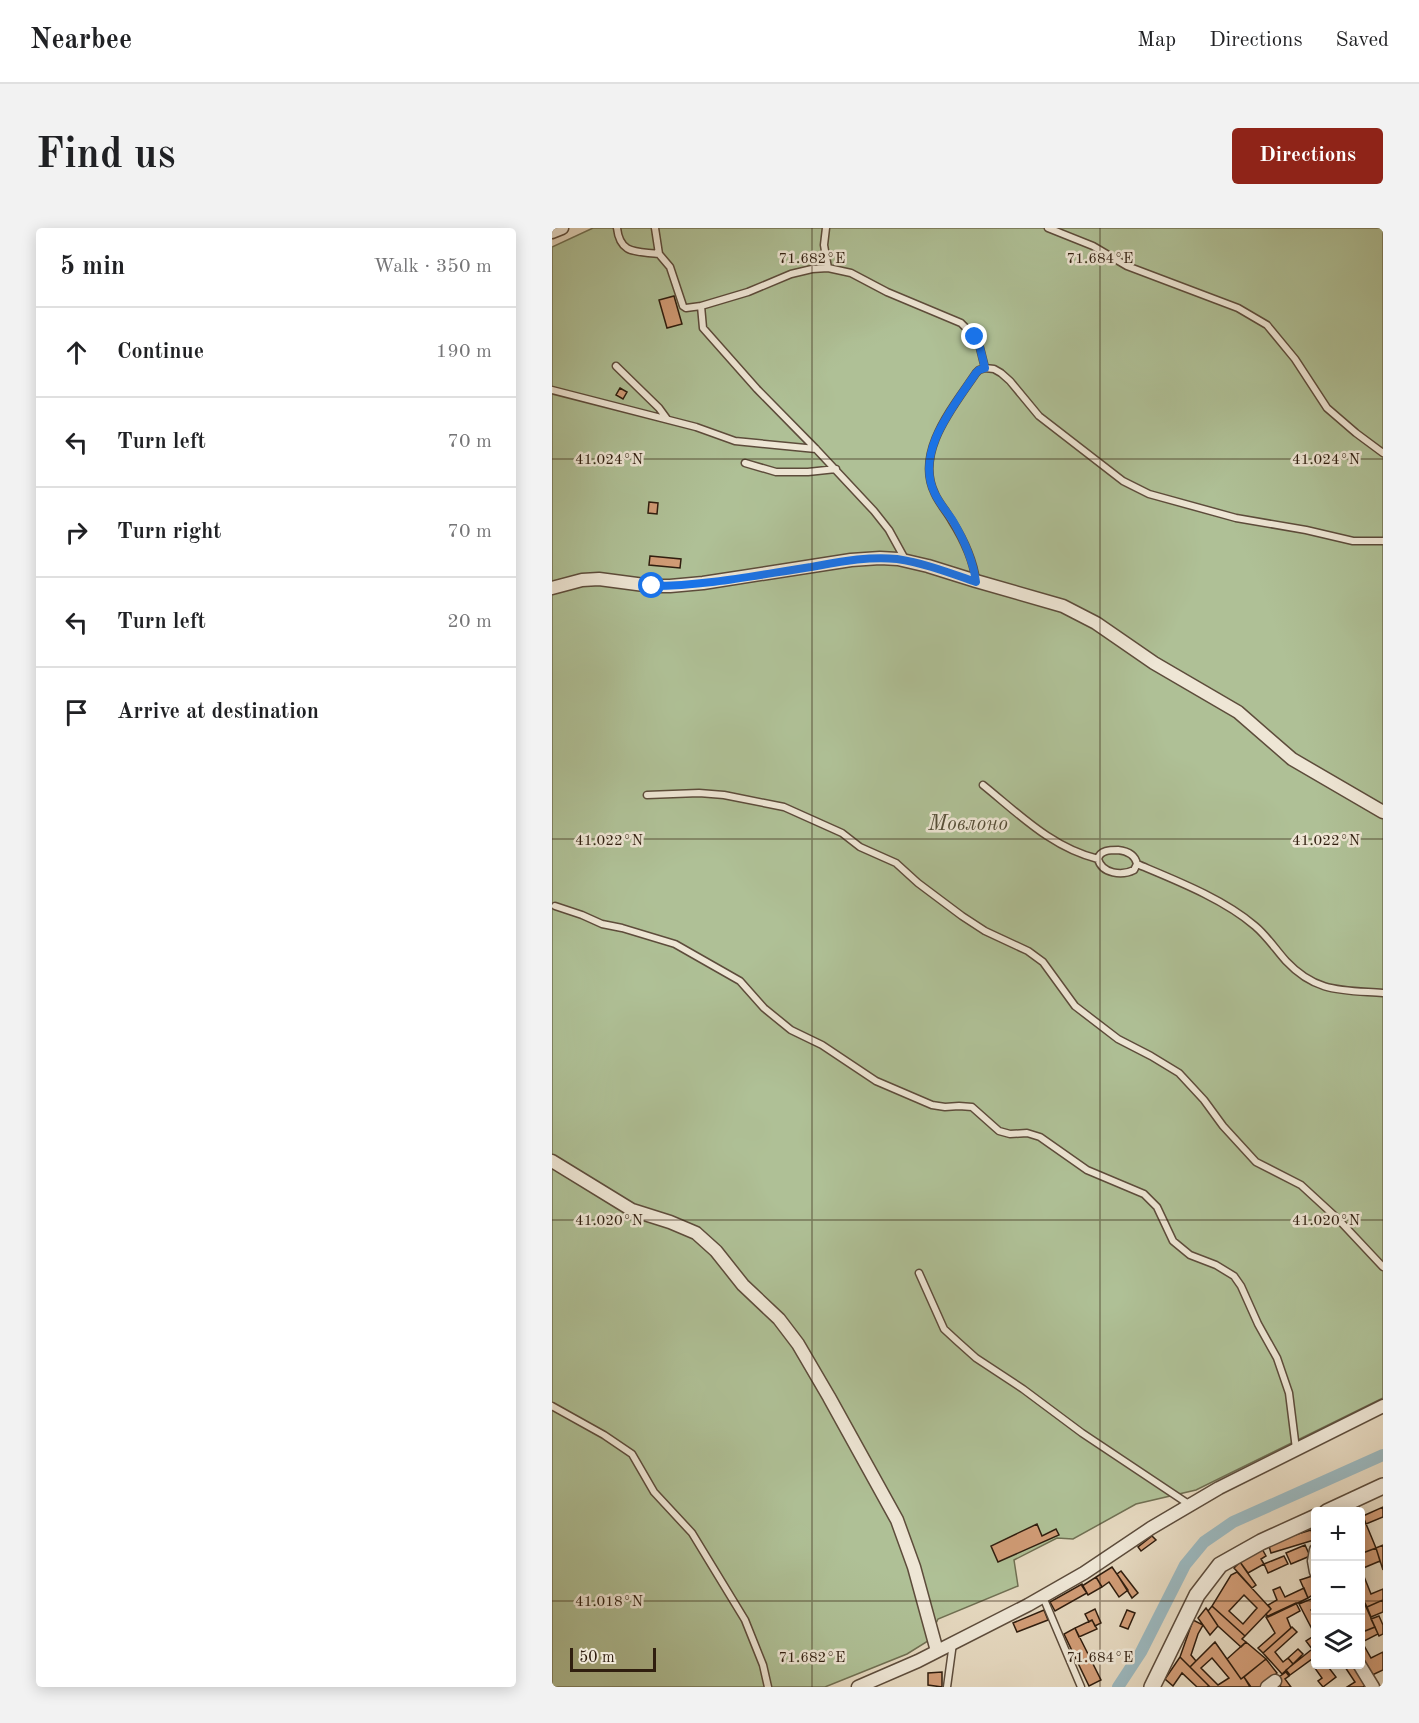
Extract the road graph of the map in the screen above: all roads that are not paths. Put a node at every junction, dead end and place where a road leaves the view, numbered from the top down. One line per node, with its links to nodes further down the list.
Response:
1 (562, 228): 6 (street)
2 (617, 228): 7 (lane)
3 (655, 228): 7 (lane)
4 (827, 228): 8 (lane)
5 (1047, 228): 15 (lane)
6 (552, 232)
7 (659, 254): 9 (lane)
8 (828, 268): 9 (lane); 11 (lane)
9 (701, 306): 14 (lane)
10 (616, 366): 13 (lane)
11 (985, 368): 18 (lane); 20 (lane)
12 (552, 390): 13 (lane)
13 (667, 419): 14 (lane)
14 (816, 449): 17 (lane)
15 (1383, 453)
16 (745, 463): 17 (lane)
17 (836, 469): 19 (lane)
18 (1383, 541)
19 (906, 561): 20 (street); 21 (street)
20 (976, 582): 24 (street)
21 (552, 588)
22 (983, 785): 25 (lane)
23 (647, 795): 30 (lane)
24 (1383, 812)
25 (1098, 859): 26 (lane); 26 (lane)
26 (1137, 864): 28 (lane)
27 (555, 906): 34 (lane)
28 (1383, 993)
29 (552, 1161): 43 (street)
30 (1383, 1268)
31 (919, 1273): 38 (lane)
32 (552, 1406): 46 (lane)
33 (1383, 1407): 34 (street)
34 (1296, 1449): 38 (street)
35 (1383, 1486): 36 (street)
36 (1366, 1494): 37 (street); 39 (street)
37 (1383, 1496)
38 (1190, 1505): 41 (street)
39 (1338, 1507)
40 (1311, 1519): 50 (street)
41 (1043, 1597): 42 (street); 49 (lane)
42 (954, 1642): 43 (street); 48 (lane)
43 (937, 1651): 47 (street)
44 (1362, 1669): 51 (street)
45 (1383, 1683): 51 (street)
46 (768, 1687)
47 (858, 1687)
48 (947, 1687)
49 (1081, 1687)
50 (1152, 1687)
51 (1374, 1687)

